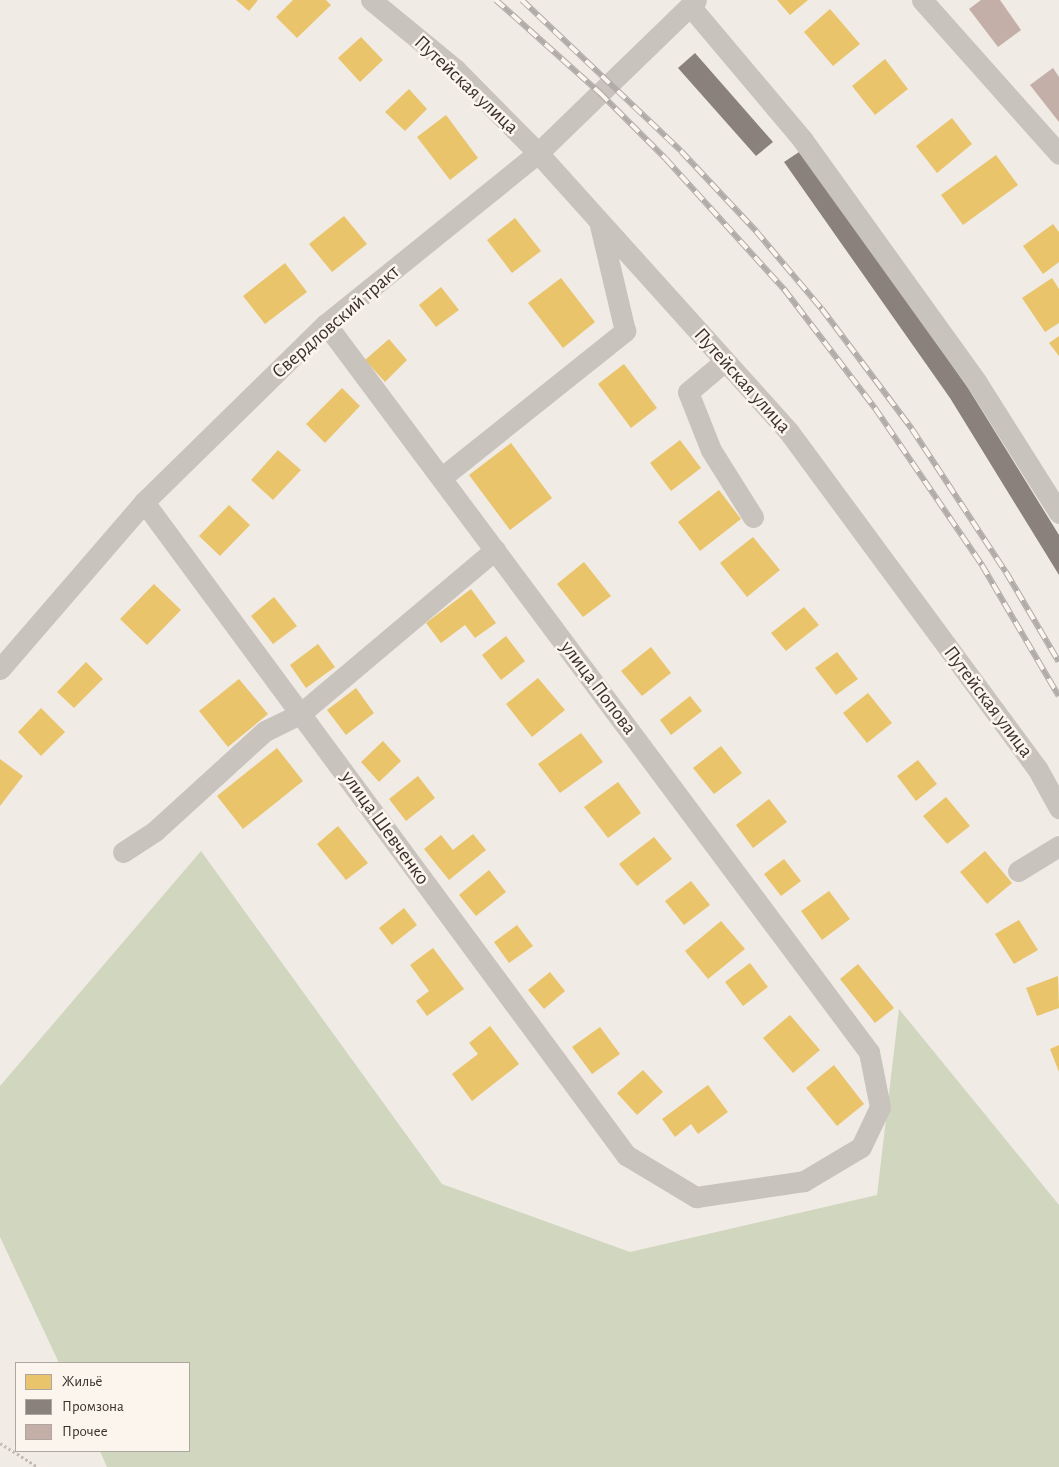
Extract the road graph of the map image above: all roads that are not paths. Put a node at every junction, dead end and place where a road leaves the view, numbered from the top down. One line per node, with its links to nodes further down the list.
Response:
1 (371, 0): 4 (street, Путейская улица)
2 (922, 0): 5 (street)
3 (693, 3): 4 (street, Свердловский тракт); 11 (street)
4 (538, 154): 6 (street, Путейская улица); 7 (street, Свердловский тракт)
5 (1059, 154)
6 (600, 222): 8 (street, Путейская улица); 9 (street)
7 (326, 324): 9 (street, улица Попова); 10 (street, Свердловский тракт)
8 (725, 361): 12 (street); 16 (street, Путейская улица)
9 (441, 478): 13 (street, улица Попова)
10 (144, 502): 14 (street, Свердловский тракт); 15 (street, улица Шевченко)
11 (1059, 513)
12 (753, 517)
13 (495, 550): 15 (street); 20 (street, улица Попова)
14 (0, 668)
15 (300, 714): 18 (street); 20 (street, улица Шевченко)
16 (1059, 808)
17 (1059, 846): 19 (street)
18 (122, 852)
19 (1018, 871)
20 (626, 1155)

